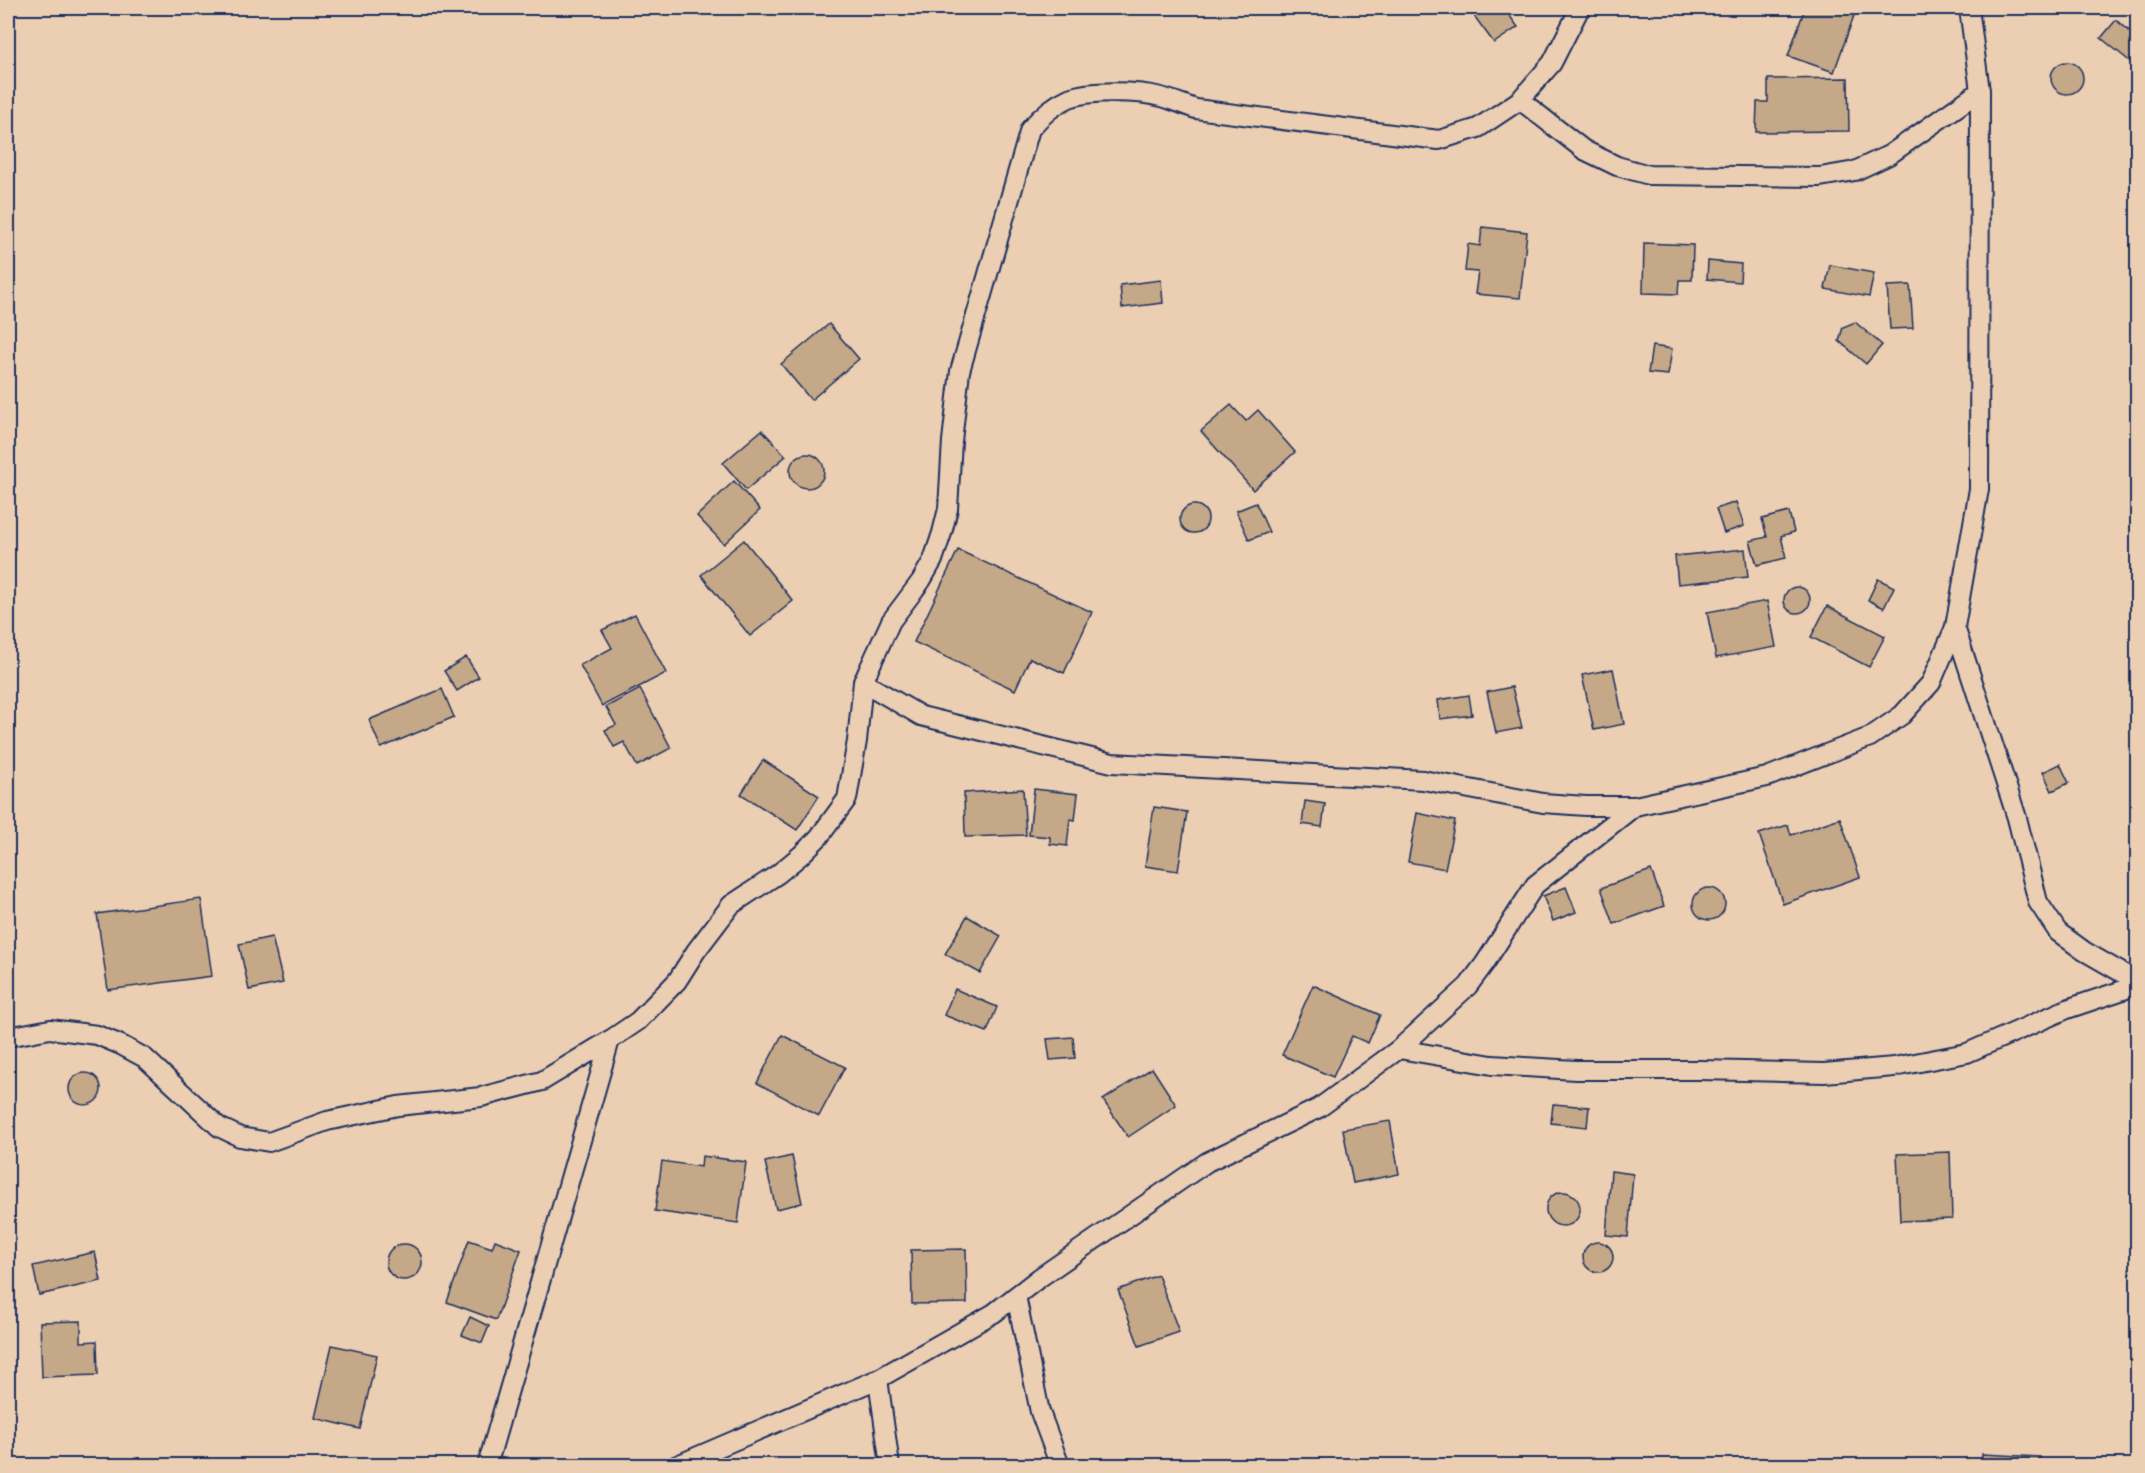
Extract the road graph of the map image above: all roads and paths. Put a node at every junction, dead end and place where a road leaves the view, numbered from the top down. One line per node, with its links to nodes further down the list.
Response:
1 (1580, 8): 4 (lane)
2 (1969, 8): 3 (lane)
3 (1980, 91): 4 (lane); 5 (lane)
4 (1520, 100): 6 (lane)
5 (1955, 627): 7 (lane); 8 (lane)
6 (863, 682): 7 (lane); 10 (lane)
7 (1635, 806): 11 (lane)
8 (2138, 983): 11 (lane)
9 (8, 1037): 10 (lane)
10 (610, 1040): 14 (lane)
11 (1399, 1049): 12 (lane)
12 (1016, 1296): 13 (lane); 17 (lane)
13 (878, 1380): 15 (lane); 16 (lane)
14 (487, 1466)
15 (675, 1466)
16 (890, 1466)
17 (1060, 1466)

